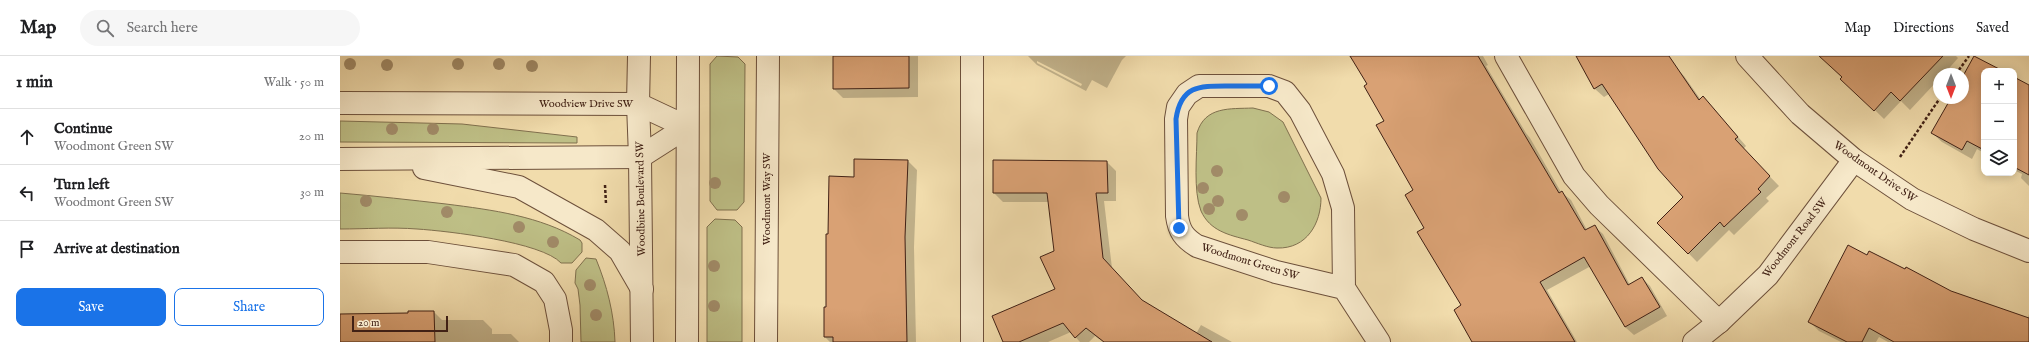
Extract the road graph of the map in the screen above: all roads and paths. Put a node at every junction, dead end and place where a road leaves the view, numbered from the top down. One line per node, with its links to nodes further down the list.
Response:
1 (639, 56): 10 (street, Woodbine Boulevard SW)
2 (688, 56): 12 (street)
3 (768, 56): 26 (street, Woodmont Way SW)
4 (972, 56): 27 (street)
5 (1506, 56): 22 (street)
6 (1747, 56): 16 (street, Woodmont Drive SW)
7 (1969, 56): 8 (path)
8 (1960, 68)
9 (340, 103): 10 (street, Woodview Drive SW)
10 (638, 104): 12 (street, Woodview Drive SW); 13 (street, Woodbine Boulevard SW)
11 (1936, 104): 17 (path)
12 (687, 127): 13 (street); 25 (street)
13 (640, 157): 14 (street); 21 (street, Woodbine Boulevard SW)
14 (379, 158): 15 (street); 21 (street)
15 (340, 159)
16 (1854, 160): 17 (street, Woodmont Drive SW); 22 (street, Woodmont Road SW)
17 (1886, 179): 18 (street, Woodmont Drive SW)
18 (2029, 251)
19 (340, 252): 23 (street)
20 (1344, 288): 20 (street, Woodmont Green SW); 28 (street)
21 (642, 289): 24 (street, Woodbine Boulevard SW)
22 (1719, 322): 29 (street, Woodmont Road SW)
23 (562, 342)
24 (642, 342)
25 (686, 342)
26 (766, 342)
27 (972, 342)
28 (1379, 342)
29 (1694, 342)

